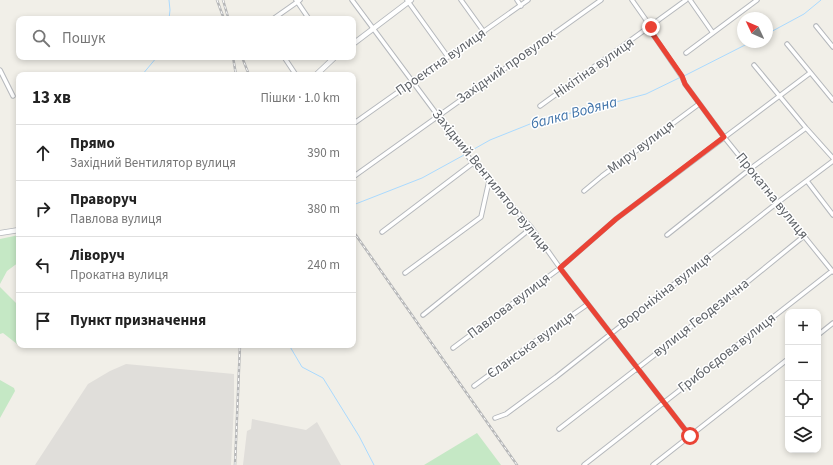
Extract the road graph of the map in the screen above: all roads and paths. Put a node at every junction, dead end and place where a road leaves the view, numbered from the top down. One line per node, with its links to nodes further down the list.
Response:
1 (352, 0): 17 (street, Західний Вентилятор вулиця)
2 (461, 0): 18 (street)
3 (516, 0): 12 (street)
4 (528, 0): 12 (street, Проектна вулиця)
5 (601, 0): 38 (street, Західний провулок)
6 (632, 0): 16 (street, Прокатна вулиця)
7 (686, 0): 16 (street, Нікітіна вулиця)
8 (690, 0): 19 (street)
9 (757, 0): 19 (street)
10 (298, 1): 13 (street); 14 (street)
11 (409, 1): 17 (street); 24 (street)
12 (520, 6): 18 (street, Проектна вулиця)
13 (277, 16)
14 (307, 16)
15 (816, 26): 22 (street)
16 (651, 27): 36 (street, Прокатна вулиця); 37 (street, Нікітіна вулиця)
17 (373, 29): 20 (street); 32 (street, Західний Вентилятор вулиця)
18 (484, 32): 24 (street, Проектна вулиця)
19 (713, 33): 23 (street)
20 (356, 42)
21 (787, 44): 31 (street)
22 (833, 47)
23 (686, 53)
24 (448, 57): 32 (street, Проектна вулиця)
25 (286, 60): 29 (street)
26 (332, 60): 30 (street)
27 (754, 65): 33 (street)
28 (0, 70): 34 (street)
29 (294, 72)
30 (319, 72)
31 (810, 73): 33 (street, Павлова вулиця); 35 (street)
32 (413, 82): 38 (street, Західний Вентилятор вулиця); 39 (street, Проектна вулиця)
33 (779, 95): 40 (street); 41 (street, Павлова вулиця)
34 (13, 96)
35 (832, 98)
36 (699, 104): 41 (street, Прокатна вулиця); 49 (street, Миру вулиця)
37 (540, 106)
38 (438, 116): 44 (street, Західний Вентилятор вулиця); 46 (street, Західний провулок)
39 (356, 122)
40 (806, 128): 42 (street); 45 (street)
41 (724, 137): 45 (street, Прокатна вулиця); 58 (street, Павлова вулиця)
42 (833, 158)
43 (833, 161): 48 (street, Вороніхіна вулиця)
44 (473, 164): 47 (street, Західний Вентилятор вулиця); 54 (street)
45 (750, 169): 50 (street, Прокатна вулиця); 56 (street)
46 (356, 175)
47 (489, 181): 52 (street, Західний Вентилятор вулиця); 60 (street)
48 (807, 181): 50 (street, Вороніхіна вулиця); 51 (street)
49 (584, 191)
50 (777, 203): 57 (street, Прокатна вулиця); 65 (street, Вороніхіна вулиця)
51 (833, 215)
52 (531, 227): 58 (street, Західний Вентилятор вулиця); 62 (street)
53 (16, 231): 55 (street)
54 (382, 232)
55 (0, 234)
56 (667, 235)
57 (804, 236): 59 (street, Прокатна вулиця); 68 (street, вулиця Геодезична)
58 (560, 268): 61 (street, Західний Вентилятор вулиця); 66 (street, Павлова вулиця)
59 (832, 272): 70 (street, Грибоєдова вулиця)
60 (404, 273)
61 (588, 304): 65 (street, Західний Вентилятор вулиця); 69 (street, Єланська вулиця)
62 (423, 315)
63 (833, 324): 64 (street)
64 (821, 333)
65 (612, 334): 68 (street, Західний Вентилятор вулиця); 71 (street, Вороніхіна вулиця)
66 (453, 348)
67 (785, 361): 73 (street)
68 (638, 368): 70 (street, Західний Вентилятор вулиця); 72 (street, вулиця Геодезична)
69 (474, 386)
70 (665, 402): 73 (street, Західний Вентилятор вулиця); 74 (street, Грибоєдова вулиця)
71 (495, 418)
72 (559, 429)
73 (690, 436): 75 (street)
74 (584, 465)
75 (653, 465)

